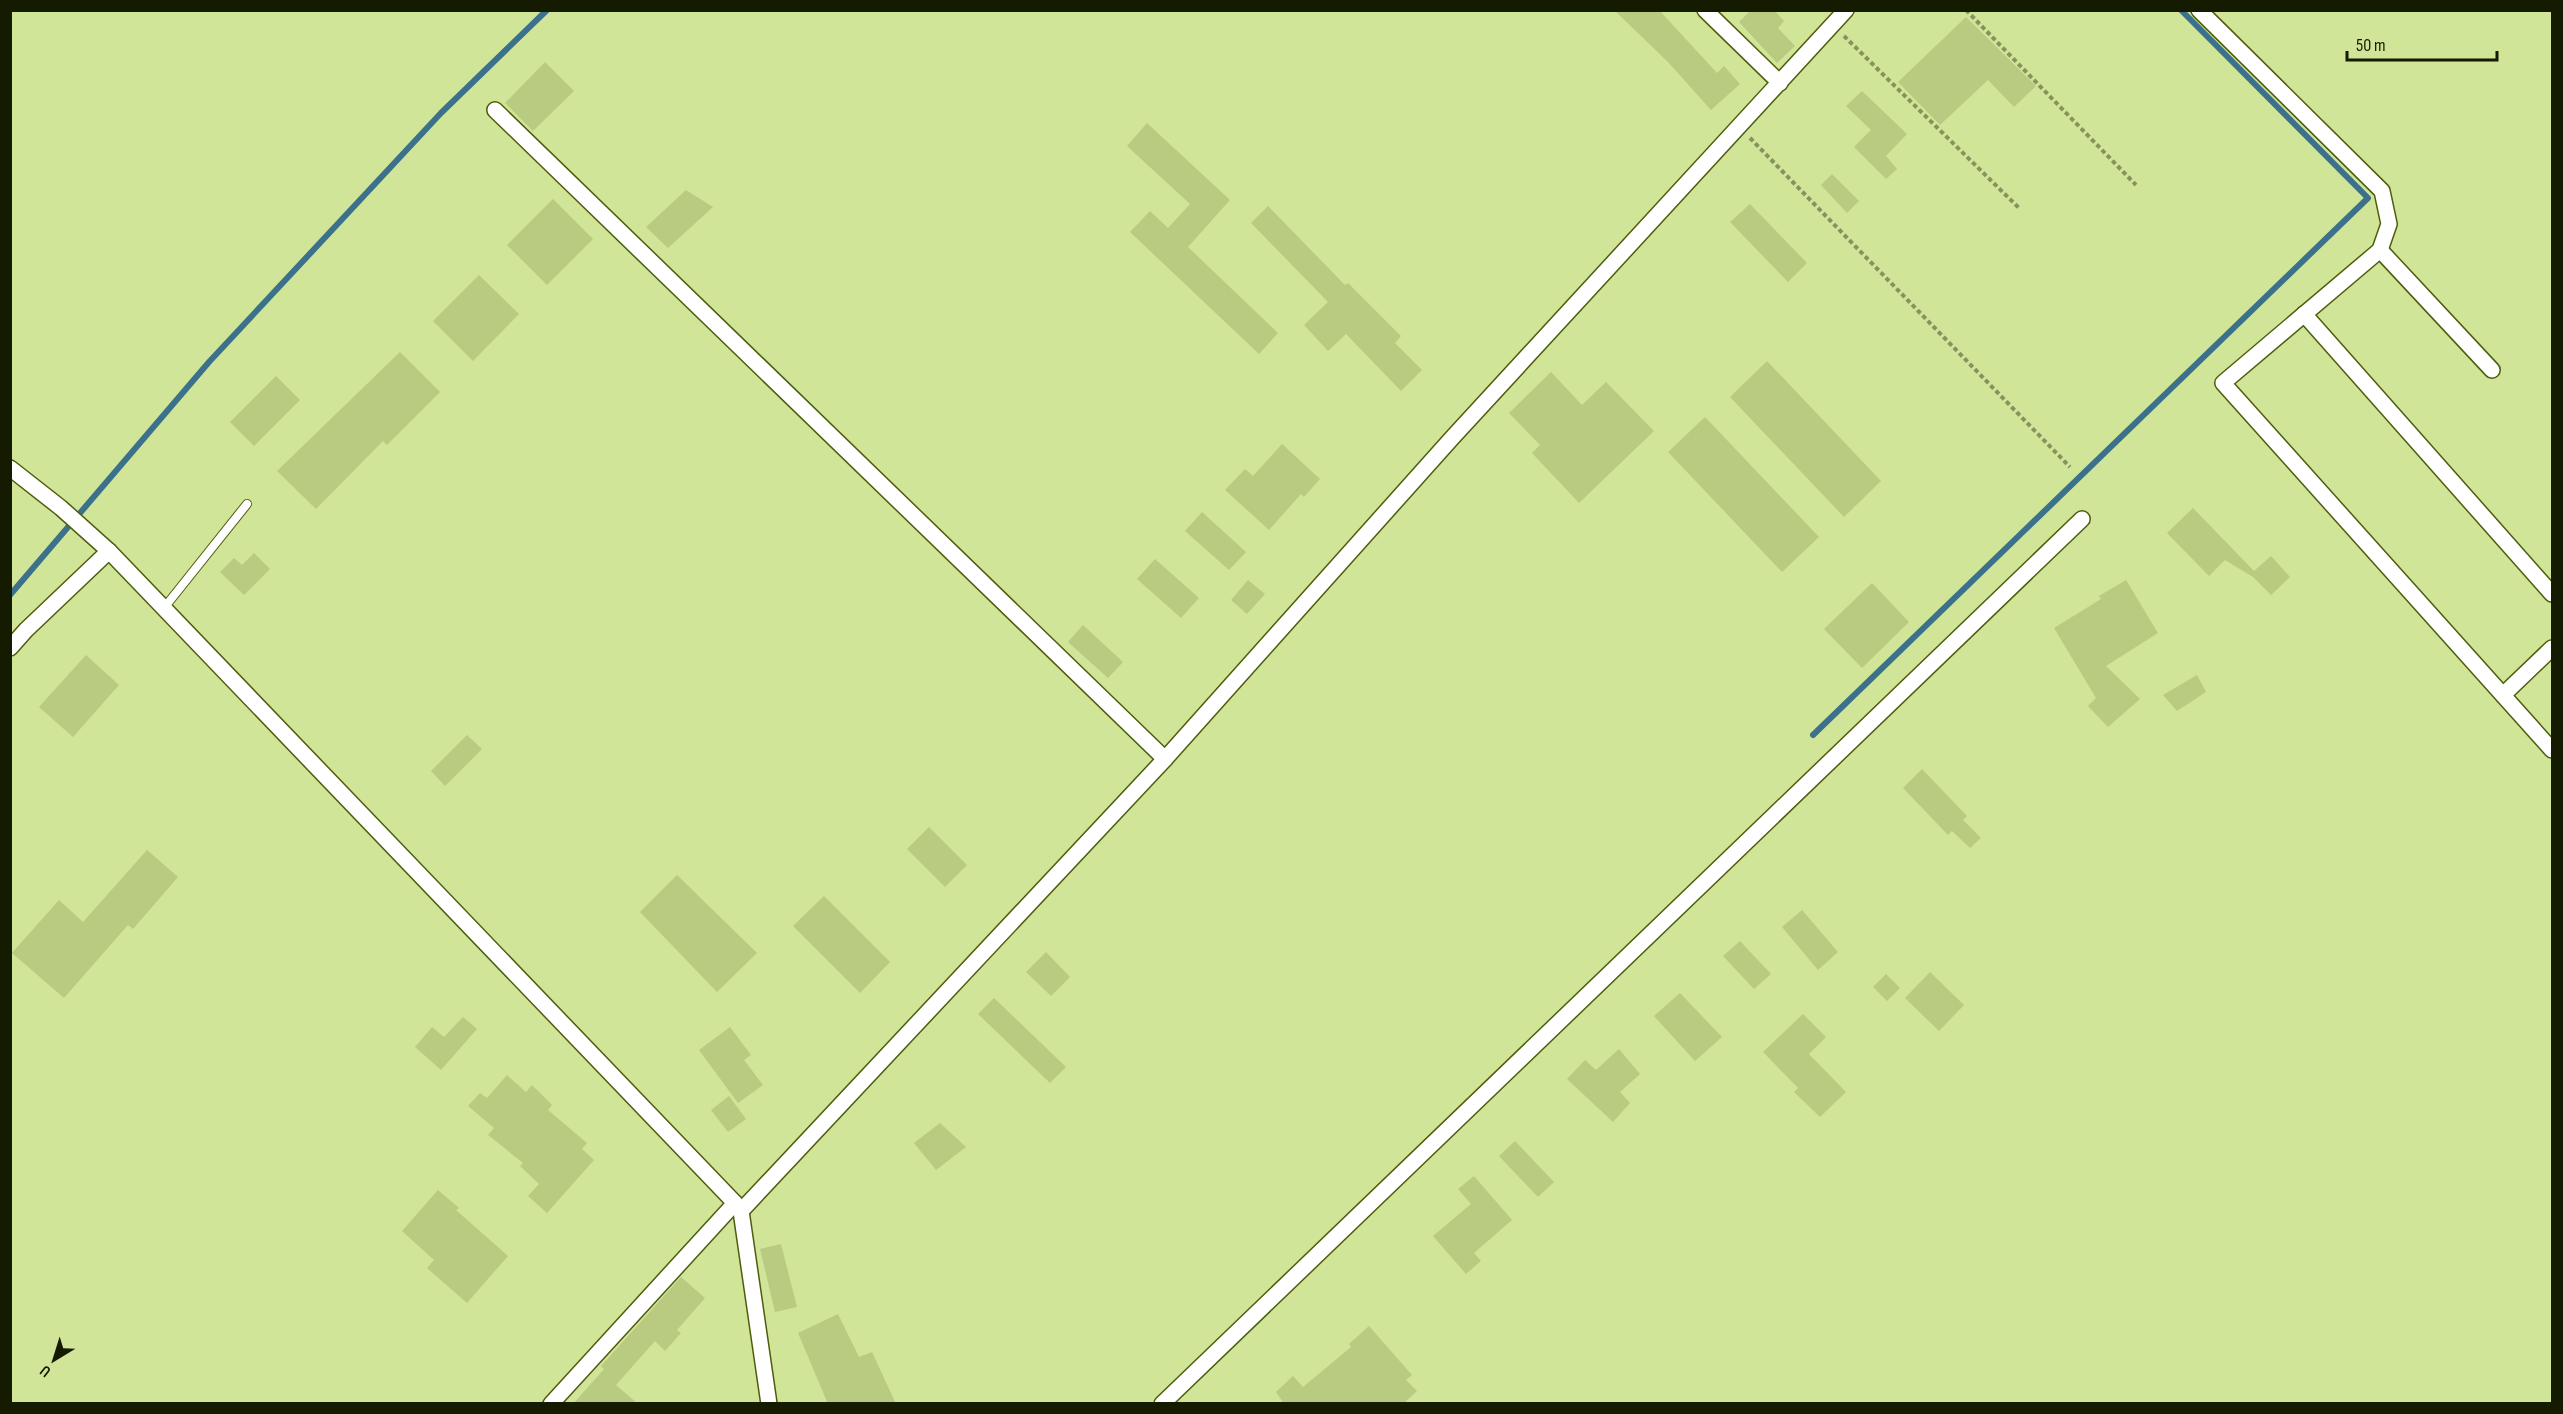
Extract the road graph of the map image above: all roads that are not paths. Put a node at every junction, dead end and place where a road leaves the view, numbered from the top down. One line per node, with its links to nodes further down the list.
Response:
1 (1705, 10): 4 (street)
2 (1846, 10): 4 (street)
3 (2199, 10): 6 (street)
4 (1780, 83): 19 (street)
5 (495, 110): 19 (street)
6 (2380, 250): 7 (street); 8 (street)
7 (2304, 314): 13 (street); 17 (street)
8 (2492, 370)
9 (10, 468): 12 (street)
10 (247, 504): 14 (lane)
11 (2082, 519): 23 (street)
12 (109, 551): 14 (street); 15 (street)
13 (2553, 594)
14 (163, 609): 20 (street)
15 (10, 648)
16 (2553, 648): 17 (street)
17 (2503, 695): 18 (street)
18 (2553, 750)
19 (1166, 759): 20 (street)
20 (738, 1207): 21 (street); 22 (street)
21 (551, 1404)
22 (769, 1404)
23 (1162, 1404)

